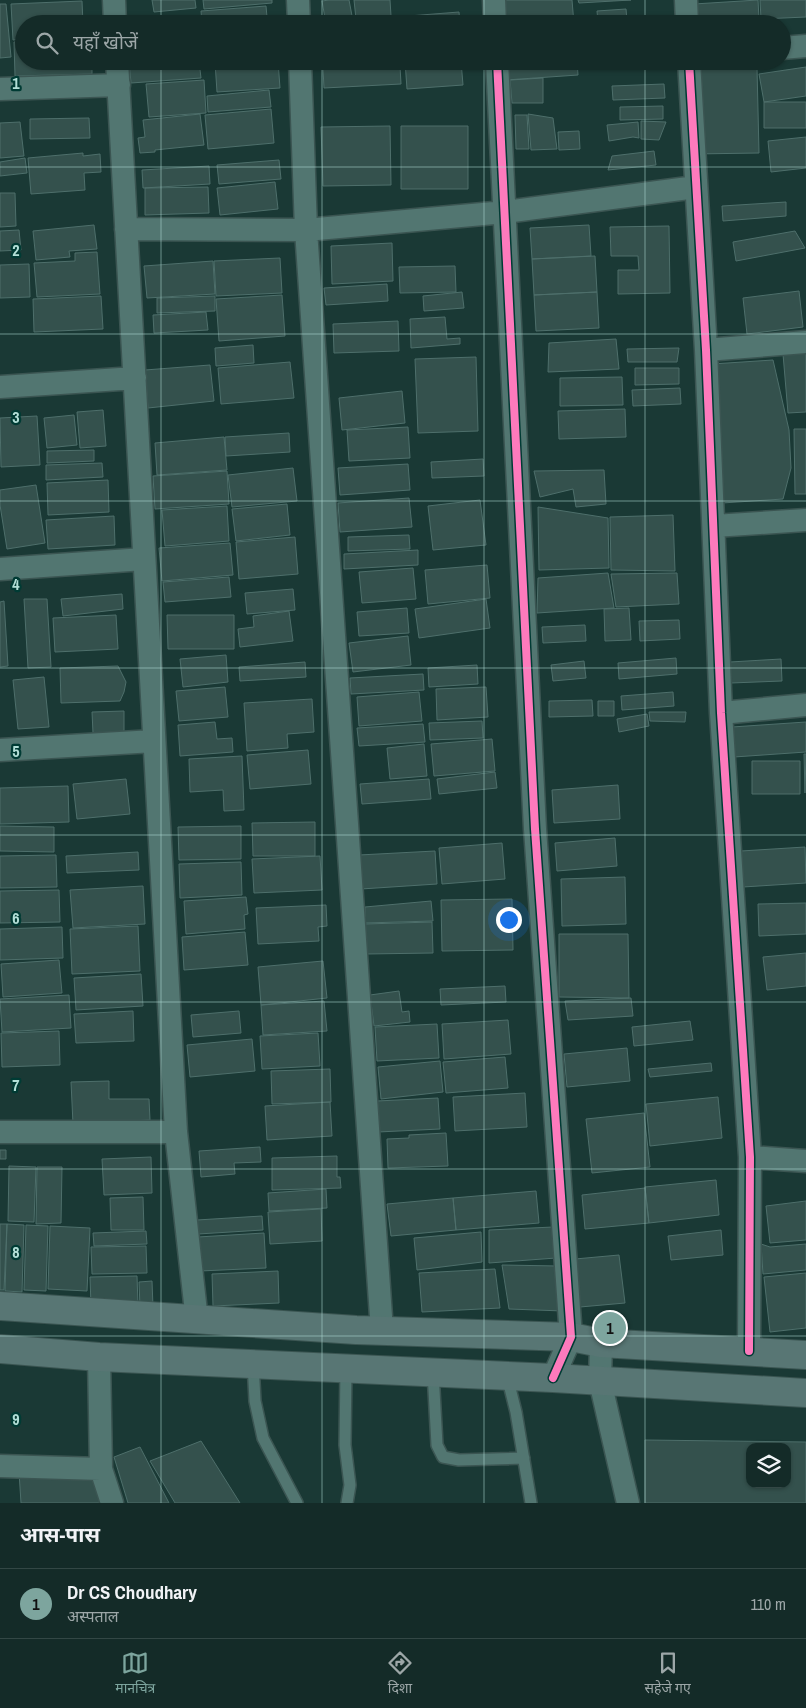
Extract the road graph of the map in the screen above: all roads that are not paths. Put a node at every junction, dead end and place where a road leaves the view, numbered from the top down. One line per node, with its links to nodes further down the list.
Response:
1 (114, 0): 5 (street)
2 (298, 0): 6 (street)
3 (494, 0): 7 (street)
4 (686, 0): 8 (street)
5 (115, 15)
6 (299, 15)
7 (495, 15)
8 (687, 15)
9 (806, 46): 10 (street)
10 (791, 47)
11 (118, 70): 15 (street)
12 (300, 70): 20 (street)
13 (497, 70): 18 (street)
14 (690, 70): 17 (street)
15 (119, 85): 16 (street); 19 (street)
16 (0, 88)
17 (696, 187): 18 (street); 22 (street)
18 (505, 212): 20 (street); 40 (street)
19 (126, 229): 20 (street); 23 (street)
20 (306, 230): 39 (street)
21 (806, 342): 22 (street)
22 (706, 350): 26 (street)
23 (134, 378): 24 (street); 27 (street)
24 (0, 387)
25 (806, 520): 26 (street)
26 (714, 526): 30 (street)
27 (144, 559): 28 (street); 31 (street)
28 (0, 569)
29 (806, 705): 30 (street)
30 (722, 713): 35 (street)
31 (154, 741): 32 (street); 34 (street)
32 (0, 750)
33 (0, 1132): 34 (street)
34 (176, 1132): 38 (street)
35 (750, 1157): 36 (street); 43 (street)
36 (806, 1161)
37 (0, 1306): 38 (main road)
38 (197, 1320): 39 (main road)
39 (382, 1331): 40 (main road)
40 (571, 1337): 41 (main road); 50 (street)
41 (601, 1343): 43 (main road); 51 (street)
42 (0, 1349): 45 (main road)
43 (749, 1351): 44 (main road)
44 (806, 1354)
45 (99, 1357): 46 (main road); 55 (street)
46 (253, 1363): 47 (main road); 57 (lane)
47 (346, 1368): 48 (main road); 58 (lane)
48 (433, 1372): 49 (main road); 53 (lane)
49 (507, 1376): 50 (main road); 53 (lane)
50 (553, 1378): 51 (main road)
51 (600, 1381): 52 (main road); 60 (street)
52 (806, 1393)
53 (524, 1458): 59 (lane)
54 (0, 1466): 55 (street)
55 (101, 1469): 56 (street)
56 (112, 1503)
57 (297, 1503)
58 (348, 1503)
59 (531, 1503)
60 (628, 1503)

